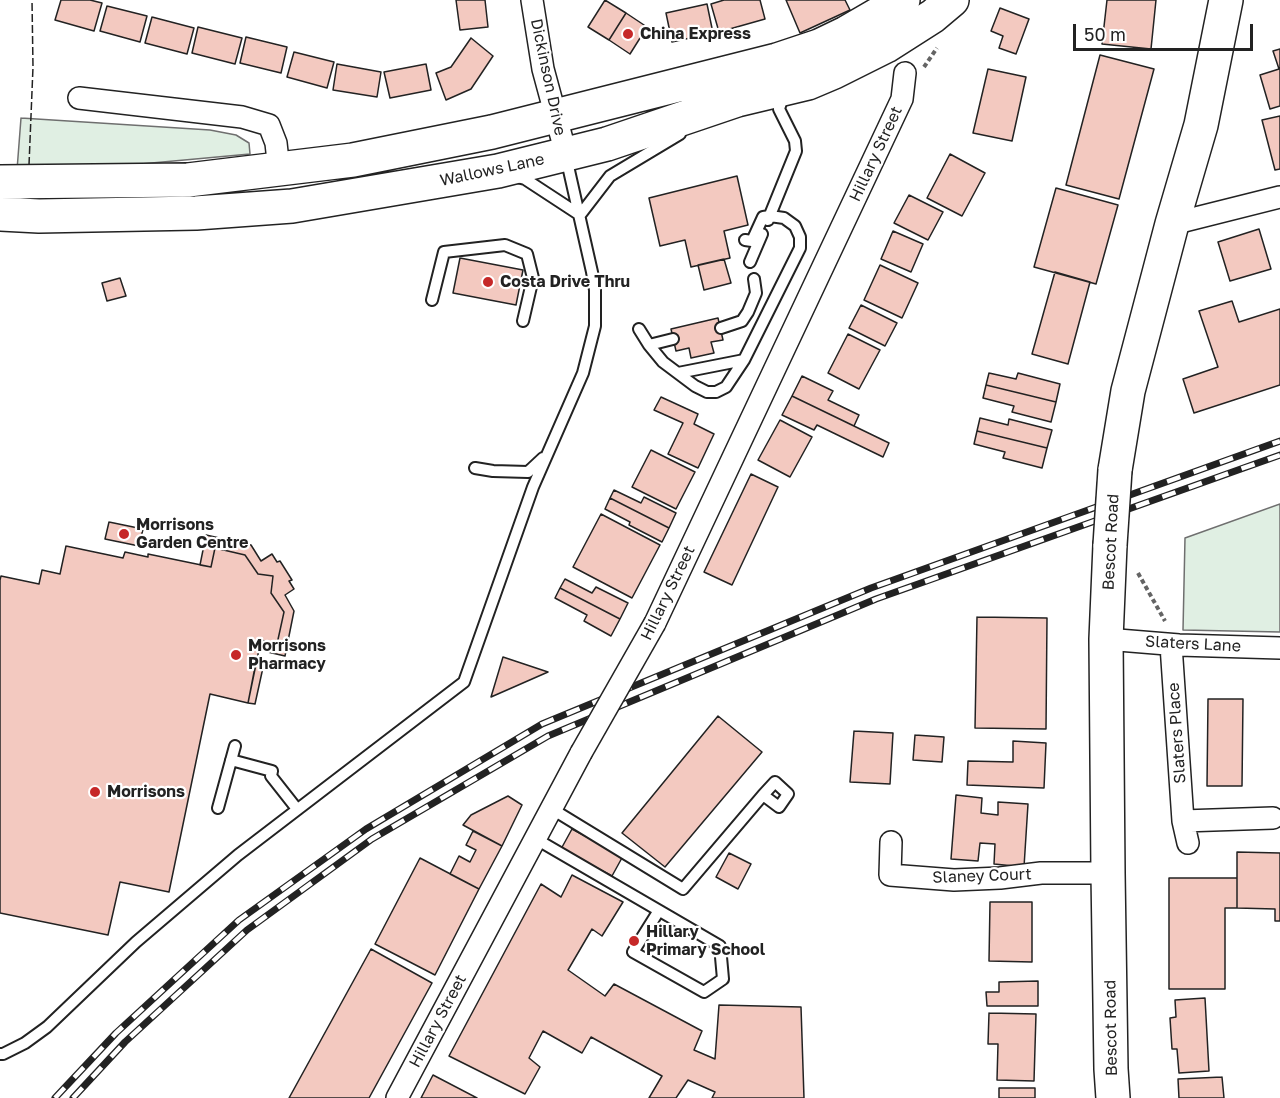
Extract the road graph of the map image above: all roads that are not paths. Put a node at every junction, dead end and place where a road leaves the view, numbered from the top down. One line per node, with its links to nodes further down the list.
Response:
1 (532, 0): 9 (street, Dickinson Drive)
2 (952, 0): 4 (highway, Wallows Lane)
3 (1226, 0): 18 (highway, Bescot Road)
4 (897, 16): 6 (highway, Wallows Lane)
5 (905, 73): 40 (street, Hillary Street, bridge)
6 (797, 74): 8 (highway, Wallows Lane); 9 (highway, Wallows Lane); 17 (lane)
7 (79, 98): 11 (street)
8 (737, 100): 10 (highway, Wallows Lane); 16 (lane)
9 (556, 116): 10 (street, Dickinson Drive); 11 (highway, Wallows Lane)
10 (566, 154): 12 (highway, Wallows Lane); 16 (lane)
11 (279, 170): 13 (highway, Wallows Lane)
12 (498, 171): 15 (highway, Wallows Lane); 16 (lane)
13 (0, 182)
14 (1280, 197): 18 (street)
15 (0, 214)
16 (580, 216): 30 (lane)
17 (770, 216): 19 (lane); 20 (lane); 28 (lane)
18 (1172, 224): 32 (highway, Bescot Road, bridge)
19 (745, 240)
20 (750, 262)
21 (754, 279): 24 (lane)
22 (432, 300): 23 (lane)
23 (523, 321)
24 (721, 328)
25 (639, 329): 27 (lane)
26 (673, 339): 27 (lane)
27 (649, 345): 29 (lane)
28 (744, 360): 29 (lane); 29 (lane)
29 (678, 374)
30 (548, 454): 31 (lane); 39 (lane)
31 (475, 468)
32 (1106, 639): 33 (street, Slaters Lane); 46 (highway, Bescot Road)
33 (1175, 645): 34 (street, Slaters Lane); 42 (street, Slaters Place)
34 (1280, 648)
35 (235, 746): 36 (lane)
36 (231, 760): 38 (lane); 39 (lane)
37 (764, 795): 40 (lane)
38 (218, 808)
39 (297, 809): 48 (lane)
40 (552, 809): 43 (street, Hillary Street)
41 (1276, 818): 42 (street)
42 (1184, 821): 45 (street, Slaters Place)
43 (536, 839): 47 (lane); 49 (street, Hillary Street)
44 (891, 842): 46 (street, Slaney Court)
45 (1188, 843)
46 (1108, 873): 50 (highway, Bescot Road)
47 (658, 912): 47 (lane)
48 (0, 1054)
49 (397, 1098)
50 (1113, 1098)

